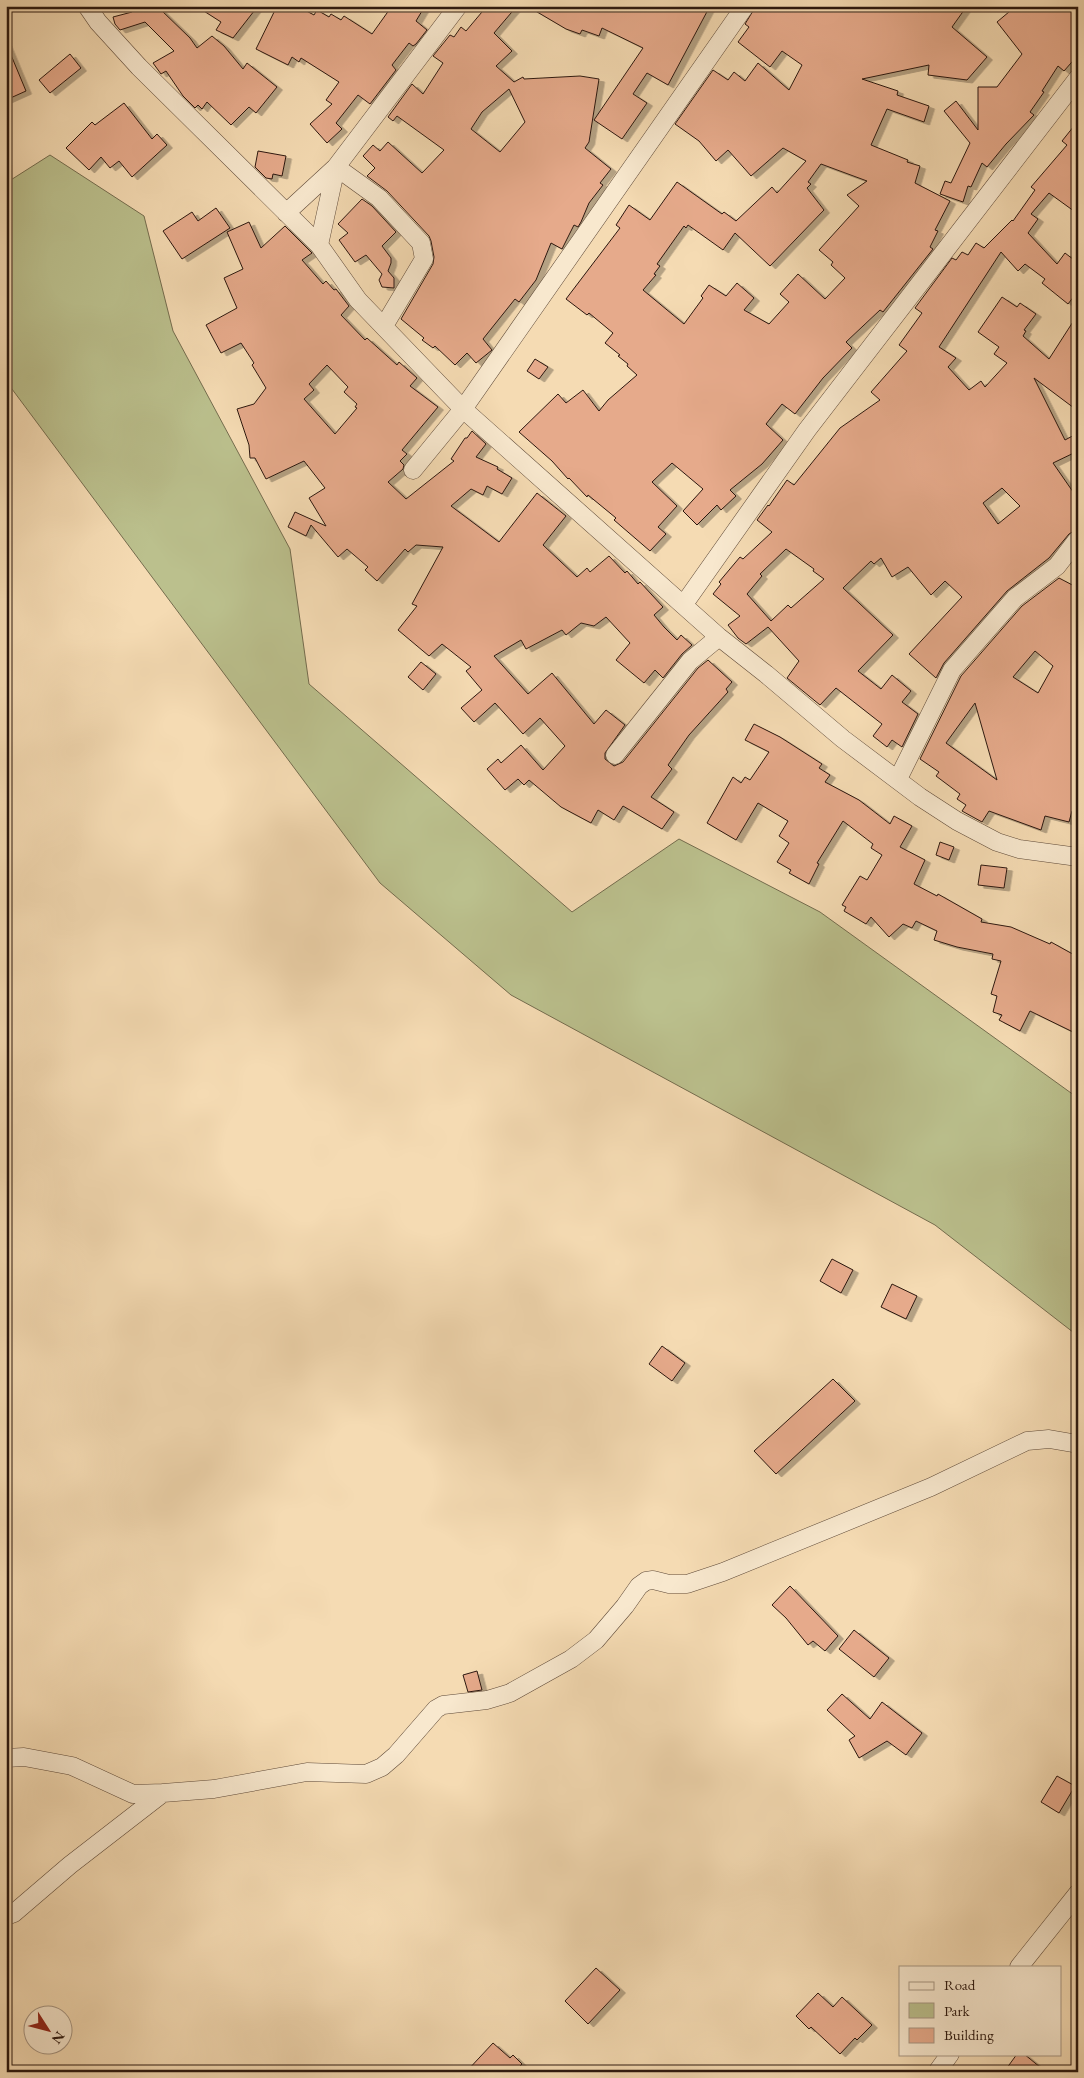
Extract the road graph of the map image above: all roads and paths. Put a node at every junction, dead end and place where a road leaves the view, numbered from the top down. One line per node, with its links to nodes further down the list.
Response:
1 (87, 6): 6 (street)
2 (458, 6): 5 (street)
3 (745, 6): 9 (street)
4 (1078, 78): 12 (street)
5 (336, 167): 6 (street); 7 (street); 8 (street)
6 (286, 213): 7 (street)
7 (319, 245): 8 (street)
8 (384, 326): 9 (street)
9 (463, 409): 10 (street); 12 (street)
10 (413, 470)
11 (1077, 540): 15 (street)
12 (684, 604): 13 (street)
13 (719, 636): 14 (street); 15 (street)
14 (614, 756)
15 (898, 779): 16 (street)
16 (1078, 857)
17 (1078, 1444): 19 (street)
18 (6, 1758): 19 (street)
19 (163, 1793): 21 (street)
20 (1078, 1893): 22 (street)
21 (6, 1916)
22 (1020, 1966)
23 (949, 2056): 24 (street)
24 (937, 2072)

